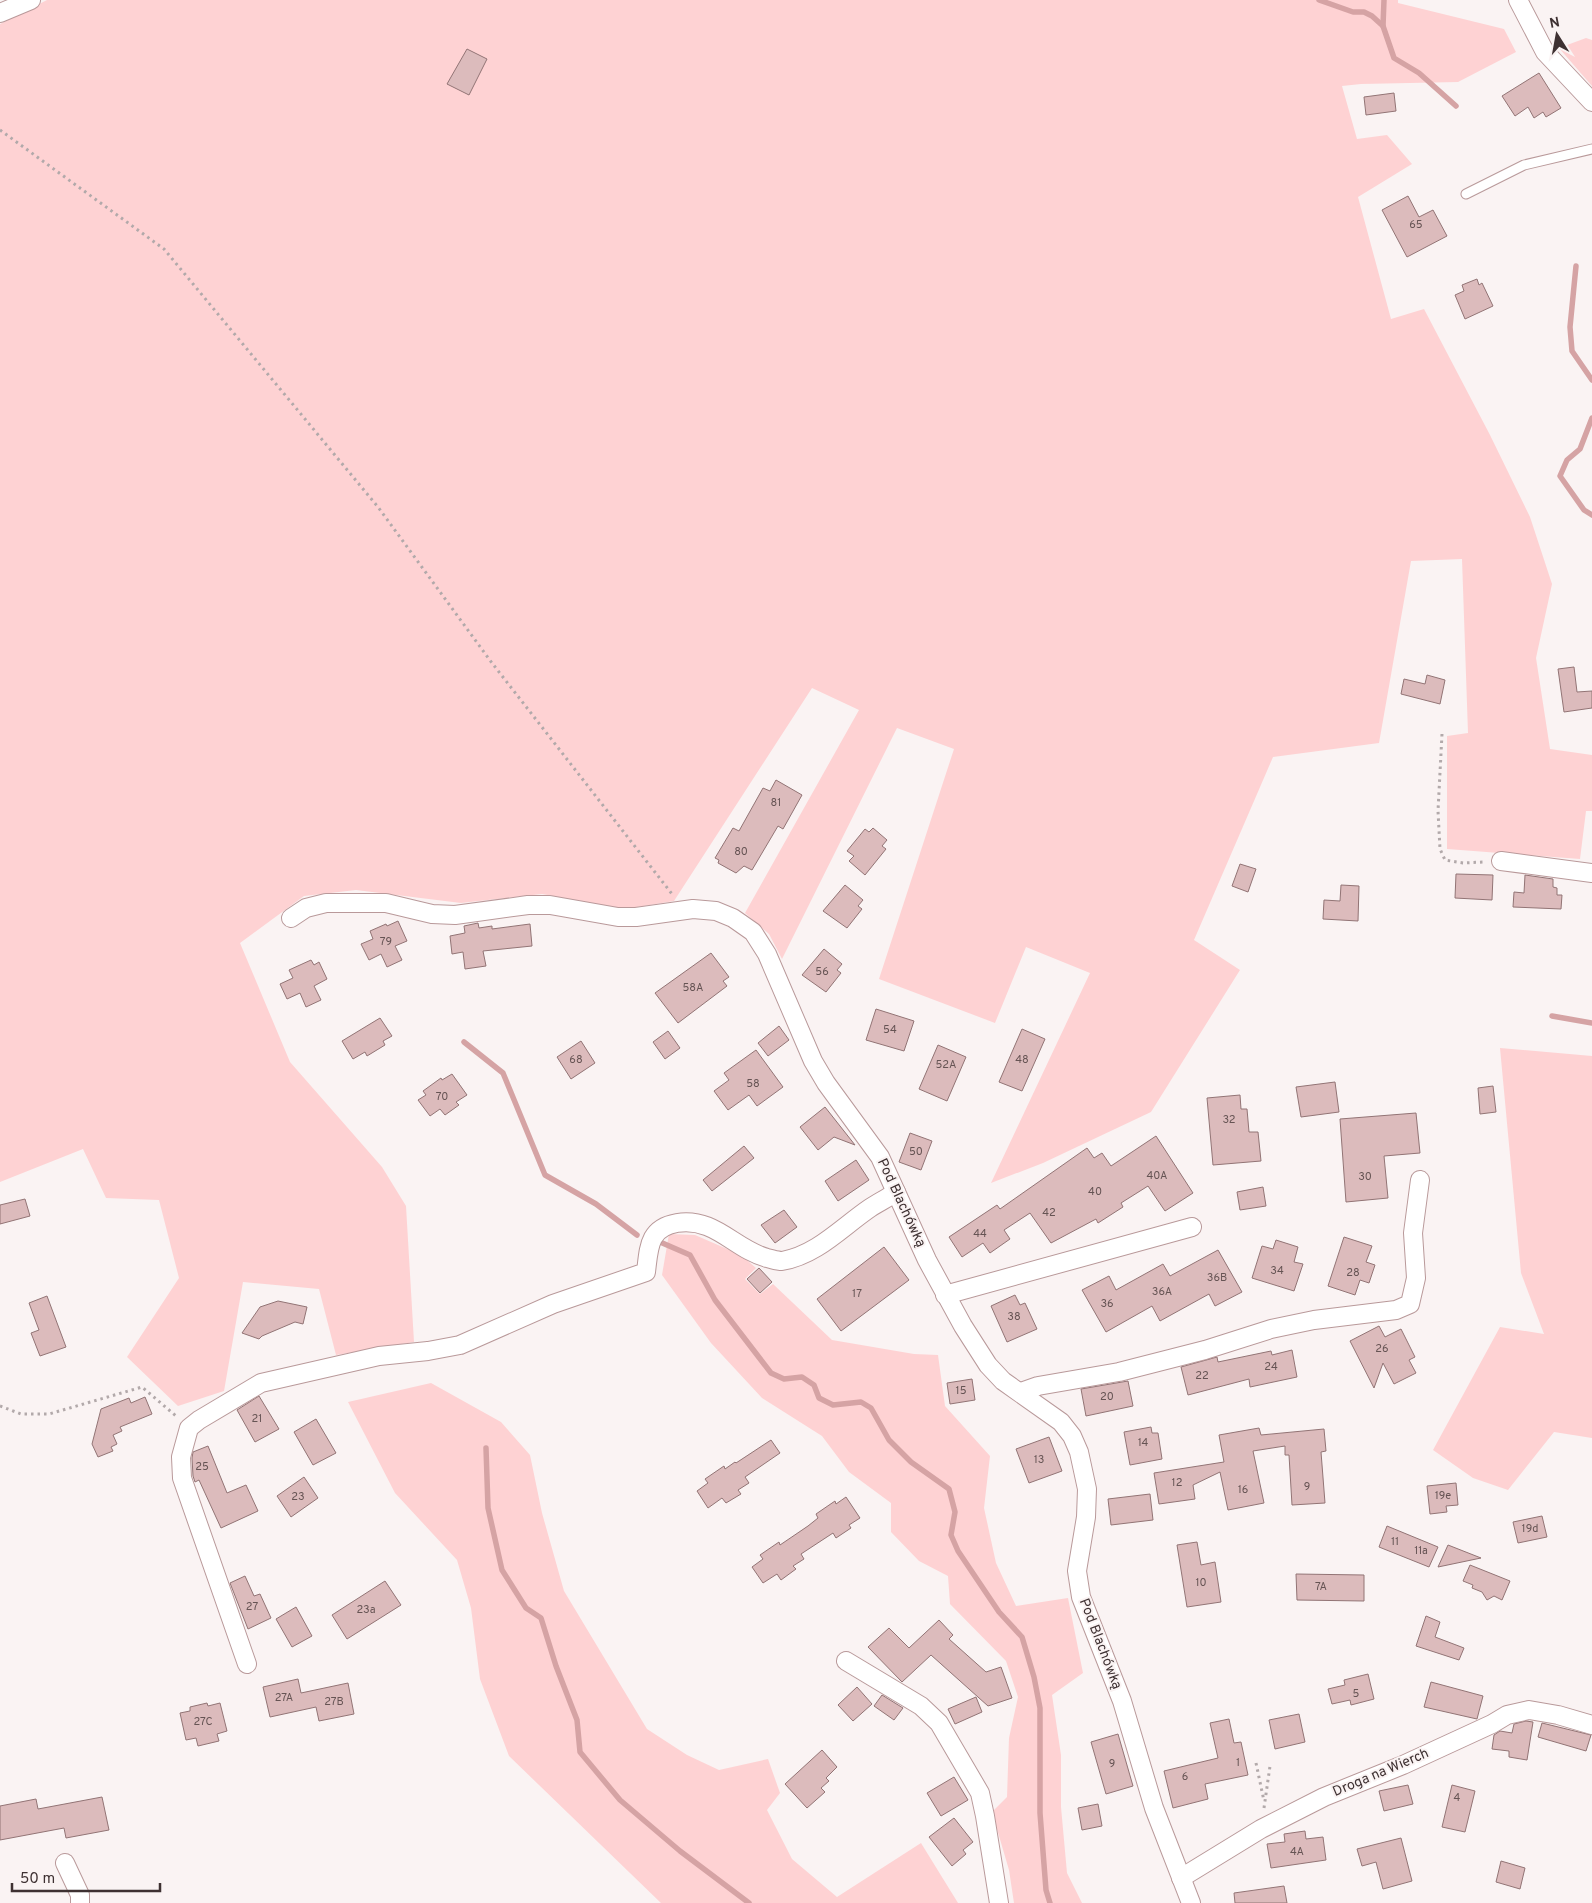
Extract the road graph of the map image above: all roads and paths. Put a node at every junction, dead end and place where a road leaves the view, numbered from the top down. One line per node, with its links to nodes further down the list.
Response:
1 (31, 0): 3 (street)
2 (1518, 0): 4 (street)
3 (0, 14)
4 (1592, 102)
5 (0, 130): 11 (path)
6 (1592, 149): 7 (lane)
7 (1466, 194)
8 (1442, 734): 9 (path)
9 (1501, 861): 10 (street)
10 (1592, 873)
11 (693, 908): 12 (street, Pod Blachówką); 14 (street, Pod Blachówką)
12 (291, 918)
13 (1420, 1180): 17 (street)
14 (896, 1192): 16 (street, Pod Blachówką); 19 (street)
15 (1192, 1227): 16 (street)
16 (945, 1295): 17 (street, Pod Blachówką)
17 (1021, 1392): 28 (street, Pod Blachówką)
18 (0, 1406): 19 (path)
19 (189, 1428): 21 (street)
20 (846, 1661): 30 (street)
21 (247, 1664)
22 (1592, 1725): 26 (street, Droga na Wierch)
23 (1256, 1763): 25 (path)
24 (1270, 1766): 25 (path)
25 (1264, 1804): 26 (path)
26 (1261, 1829): 28 (street, Droga na Wierch)
27 (65, 1863): 29 (street)
28 (1180, 1878): 31 (street, Pod Blachówką)
29 (80, 1903)
30 (999, 1903)
31 (1191, 1903)

